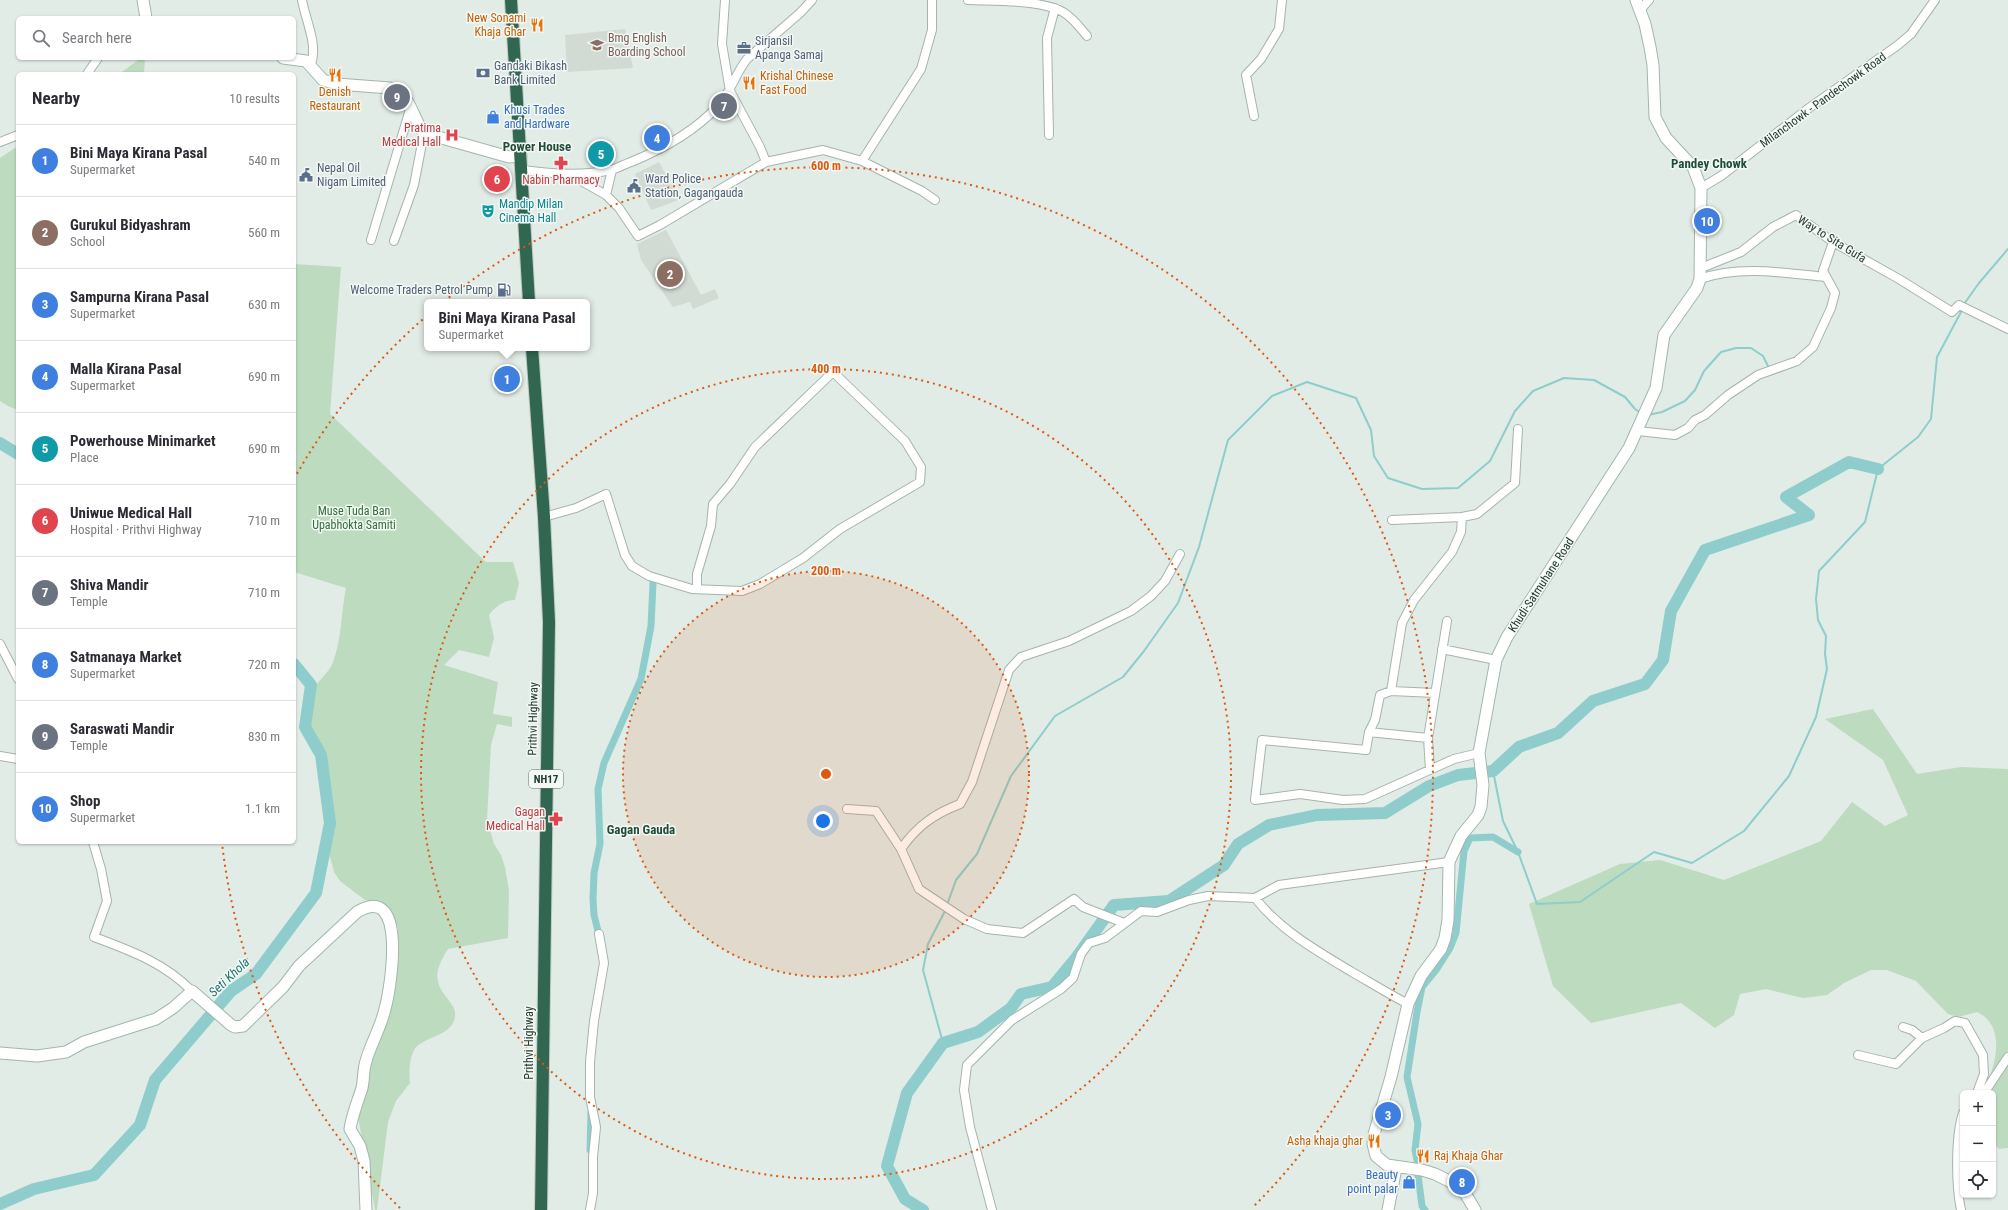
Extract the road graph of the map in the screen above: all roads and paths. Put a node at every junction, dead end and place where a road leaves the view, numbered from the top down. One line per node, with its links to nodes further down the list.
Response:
1 (142, 0): 14 (main road)
2 (302, 0): 18 (street)
3 (511, 0): 27 (highway)
4 (725, 0): 20 (street)
5 (812, 0): 20 (street)
6 (933, 0): 28 (street)
7 (968, 0): 12 (street)
8 (1282, 0): 22 (street)
9 (1636, 0): 13 (main road)
10 (1649, 0): 13 (street)
11 (1936, 0): 33 (street, Milanchowk - Pandechowk Road)
12 (1055, 8): 15 (street); 25 (street)
13 (1640, 10): 33 (main road)
14 (146, 16)
15 (1086, 36)
16 (97, 60): 19 (street)
17 (296, 60): 18 (main road)
18 (311, 65): 21 (main road)
19 (89, 72)
20 (730, 91): 29 (street); 31 (street)
21 (411, 105): 23 (main road); 36 (street)
22 (1254, 116)
23 (424, 133): 27 (main road); 37 (street)
24 (16, 136): 26 (street)
25 (1049, 136)
26 (0, 142)
27 (521, 156): 30 (highway)
28 (862, 161): 29 (street); 35 (street)
29 (766, 162): 34 (street)
30 (522, 170): 32 (street); 41 (highway)
31 (612, 170): 32 (street); 34 (street)
32 (569, 174): 34 (street)
33 (1701, 188): 39 (main road)
34 (606, 195)
35 (935, 200)
36 (371, 240)
37 (394, 241)
38 (1833, 242): 39 (street, Way to Sita Gufa); 40 (street); 42 (street, Way to Sita Gufa)
39 (1701, 274): 40 (street); 44 (main road, Khudi-Satmuhane Road)
40 (1825, 277): 44 (street)
41 (529, 299)
42 (2008, 329)
43 (532, 351): 46 (highway, Prithvi Highway / NH17)
44 (1640, 427): 54 (main road, Khudi-Satmuhane Road)
45 (1518, 430): 47 (street)
46 (544, 517): 50 (street); 83 (highway, Prithvi Highway / NH17)
47 (1462, 517): 48 (street); 56 (street)
48 (1392, 520)
49 (1180, 554): 66 (street)
50 (696, 589): 50 (street)
51 (1447, 621): 53 (street)
52 (0, 644): 55 (street)
53 (1442, 649): 54 (street); 57 (street)
54 (1496, 660): 61 (main road, Khudi-Satmuhane Road)
55 (16, 675)
56 (1391, 691): 57 (street); 58 (street)
57 (1435, 693): 59 (street)
58 (1369, 732): 59 (street); 63 (street)
59 (1428, 738): 63 (street)
60 (0, 756): 62 (street)
61 (1480, 757): 63 (street); 67 (main road, Khudi-Satmuhane Road)
62 (16, 759)
63 (1430, 770)
64 (847, 809): 66 (street)
65 (94, 844): 71 (street)
66 (901, 849): 69 (street)
67 (1449, 862): 68 (street); 72 (main road)
68 (1255, 898): 69 (street); 72 (street)
69 (1124, 923): 85 (street)
70 (599, 934): 84 (street)
71 (192, 991): 75 (main road); 82 (main road)
72 (1408, 1004): 81 (main road)
73 (1904, 1027): 74 (street)
74 (1922, 1038): 76 (street); 78 (street)
75 (0, 1053)
76 (1858, 1055)
77 (2008, 1057): 79 (street)
78 (1978, 1090)
79 (1986, 1090)
80 (1960, 1121): 88 (street)
81 (1396, 1168): 86 (main road); 87 (main road)
82 (366, 1210)
83 (541, 1210)
84 (590, 1210)
85 (992, 1210)
86 (1388, 1210)
87 (1475, 1210)
88 (1961, 1210)

